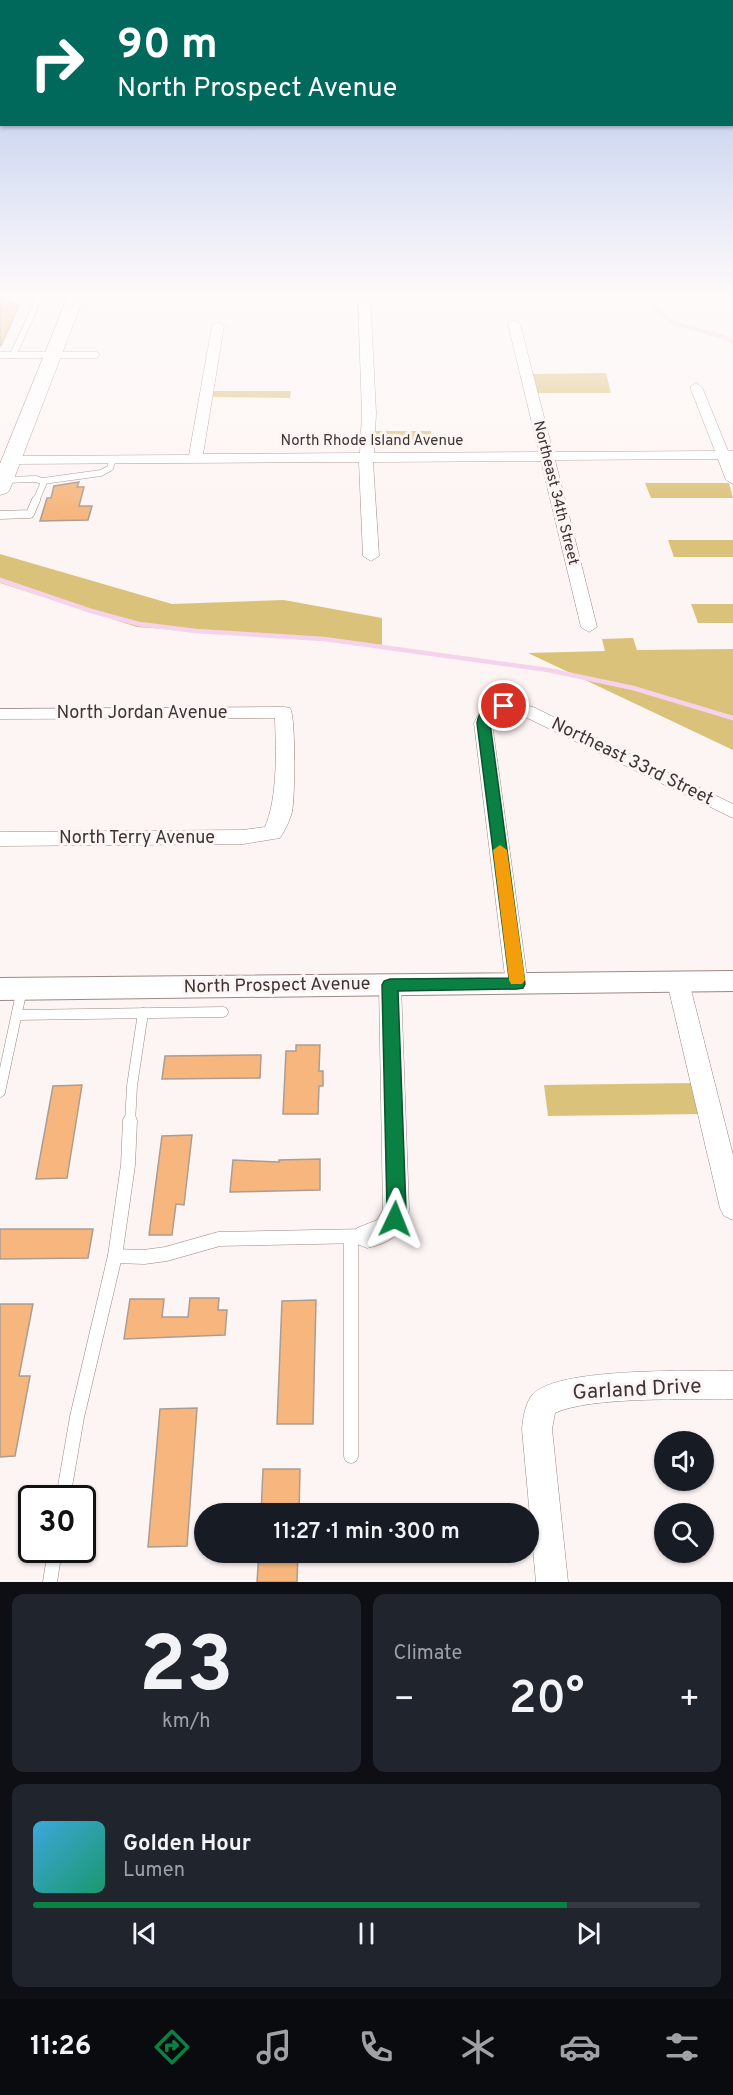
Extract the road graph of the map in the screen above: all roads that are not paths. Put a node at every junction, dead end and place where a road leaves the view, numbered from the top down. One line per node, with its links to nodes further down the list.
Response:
1 (48, 368): 11 (main road)
2 (211, 368): 10 (street)
3 (367, 368): 8 (street)
4 (525, 368): 7 (street, Northeast 34th Street)
5 (696, 387): 6 (street)
6 (728, 455): 7 (street, North Rhode Island Avenue); 12 (street)
7 (546, 456): 8 (street, North Rhode Island Avenue); 17 (street, Northeast 34th Street)
8 (367, 458): 10 (street, North Rhode Island Avenue); 16 (street)
9 (113, 459): 10 (street, North Rhode Island Avenue); 11 (street, North Rhode Island Avenue); 13 (lane)
10 (195, 459)
11 (11, 460): 14 (main road)
12 (733, 480)
13 (43, 481): 14 (lane); 15 (lane)
14 (2, 484)
15 (0, 516)
16 (371, 556)
17 (589, 627)
18 (0, 714): 20 (street, North Jordan Avenue)
19 (733, 812): 24 (street, Northeast 33rd Street)
20 (273, 833): 21 (street, North Terry Avenue)
21 (0, 838)
22 (733, 981): 23 (street, North Prospect Avenue)
23 (678, 982): 24 (street, North Prospect Avenue); 30 (street)
24 (517, 984): 25 (street, North Prospect Avenue)
25 (390, 985): 26 (street, North Prospect Avenue); 31 (street)
26 (13, 998): 28 (lane); 29 (lane)
27 (223, 1012): 28 (lane)
28 (143, 1013): 32 (lane)
29 (0, 1092)
30 (733, 1208)
31 (359, 1237): 32 (lane); 34 (lane)
32 (115, 1256): 35 (lane)
33 (733, 1385): 38 (street, Garland Drive)
34 (351, 1456)
35 (65, 1485)
36 (53, 1563): 37 (lane)
37 (50, 1582)
38 (552, 1582)

